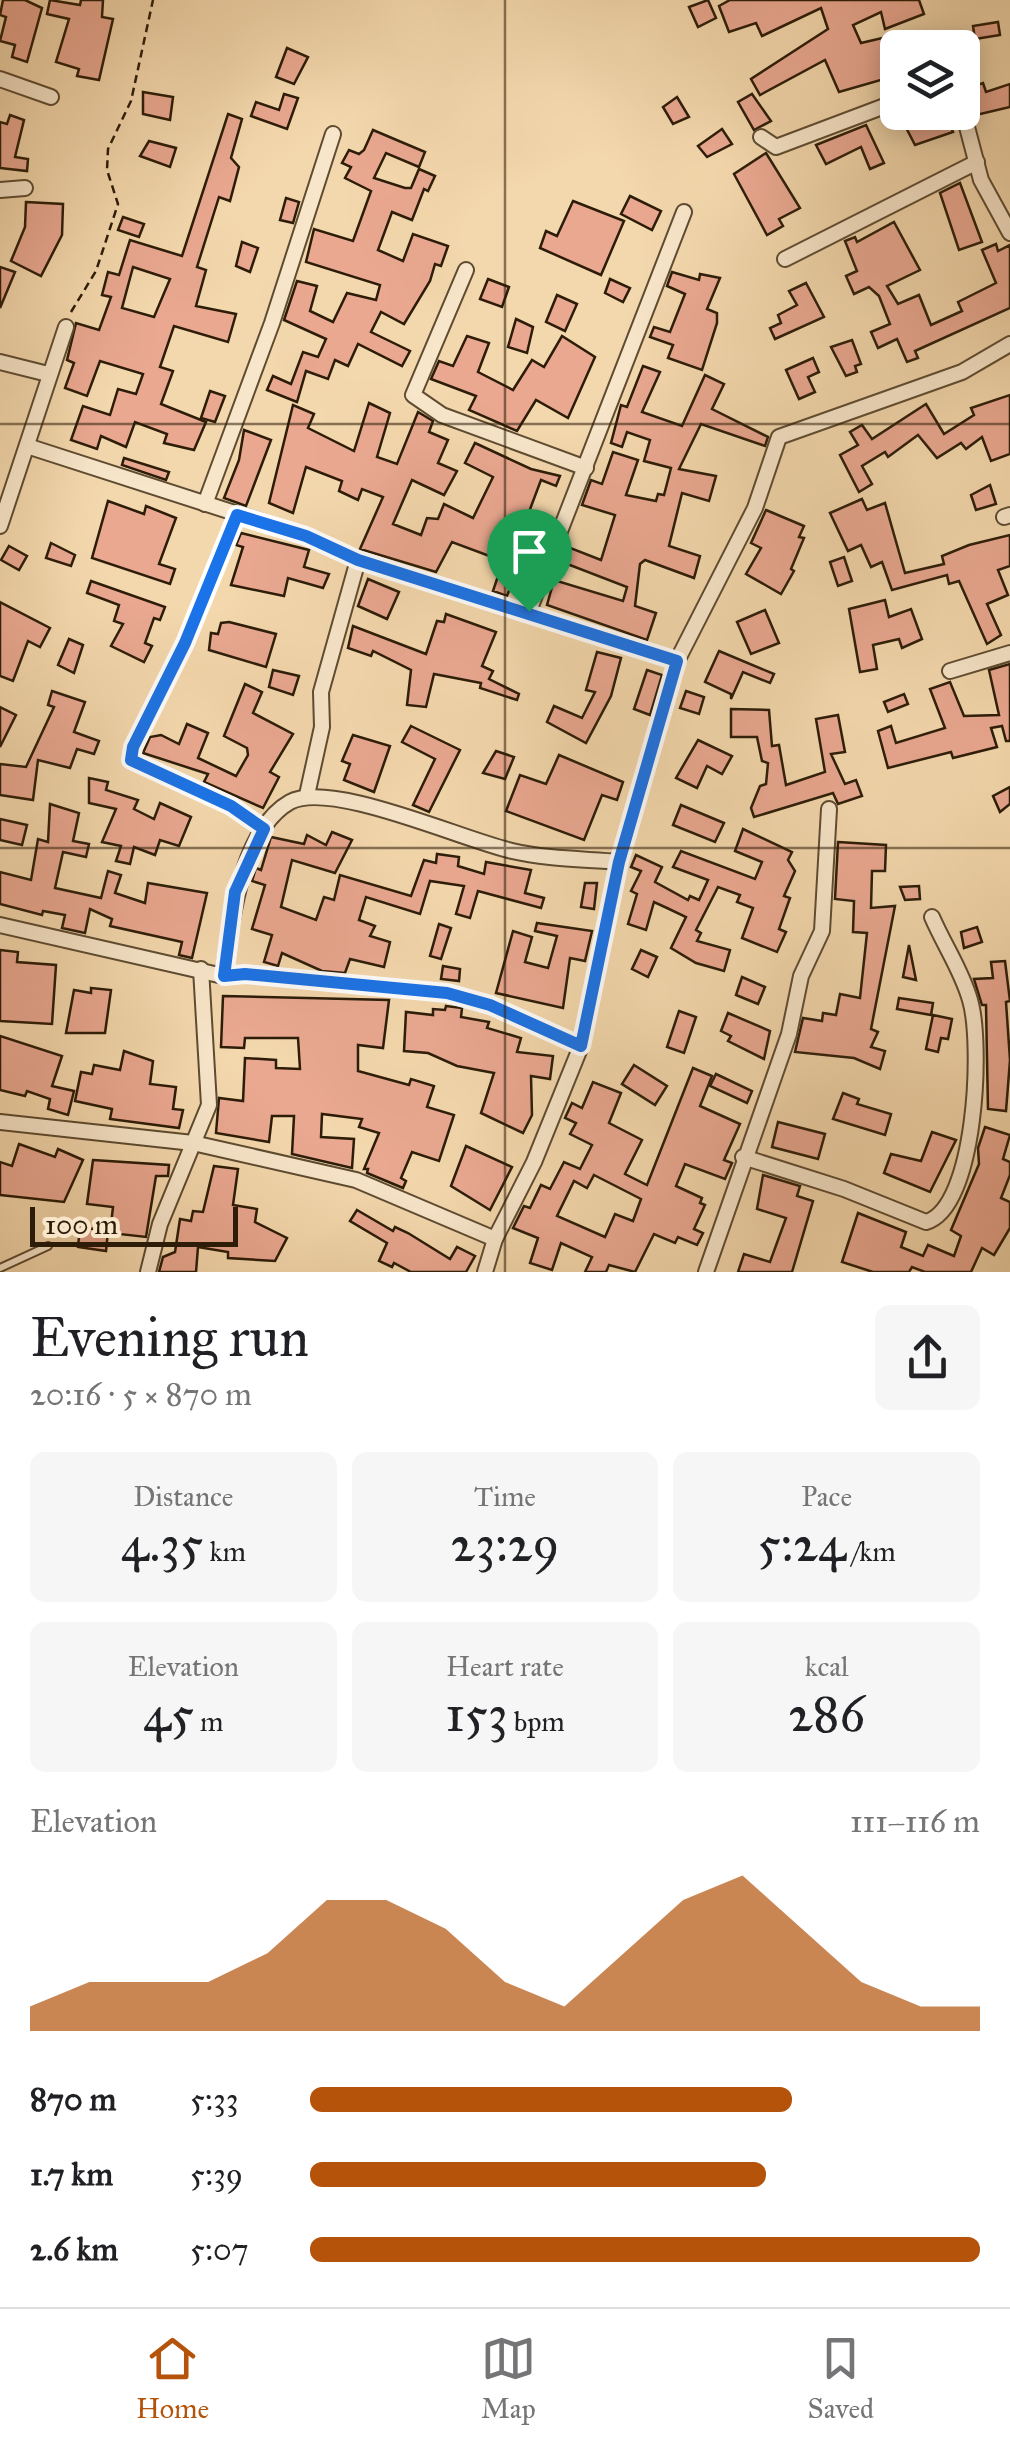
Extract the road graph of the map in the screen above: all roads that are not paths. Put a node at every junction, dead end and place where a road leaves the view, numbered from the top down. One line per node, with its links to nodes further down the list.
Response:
1 (0, 79): 2 (street)
2 (51, 97)
3 (880, 108): 6 (street)
4 (968, 130): 7 (street)
5 (333, 134): 20 (street)
6 (760, 137)
7 (977, 162): 11 (street); 12 (street)
8 (25, 188): 9 (street)
9 (0, 190)
10 (684, 212): 19 (street)
11 (1010, 232)
12 (785, 259)
13 (466, 270): 19 (street)
14 (66, 327): 17 (street)
15 (1010, 344): 26 (street)
16 (0, 362): 17 (street)
17 (48, 374): 18 (street)
18 (27, 446): 20 (street); 22 (street)
19 (586, 468): 24 (street)
20 (205, 504): 21 (street)
21 (237, 515): 23 (street); 30 (street)
22 (0, 526)
23 (358, 560): 24 (street); 28 (street)
24 (529, 611): 26 (street)
25 (1010, 653): 27 (street)
26 (677, 661): 31 (street)
27 (950, 672)
28 (307, 795): 30 (street); 31 (street)
29 (829, 809): 39 (street)
30 (264, 829): 35 (street)
31 (619, 862): 36 (street)
32 (932, 916): 39 (street)
33 (0, 925): 34 (street)
34 (201, 969): 35 (street); 38 (street)
35 (224, 976): 36 (street)
36 (581, 1046): 40 (street)
37 (0, 1122): 38 (street)
38 (193, 1143): 40 (street); 43 (street)
39 (742, 1158): 45 (street)
40 (495, 1239): 44 (street)
41 (48, 1246): 42 (lane)
42 (0, 1268)
43 (148, 1272)
44 (485, 1272)
45 (706, 1272)

